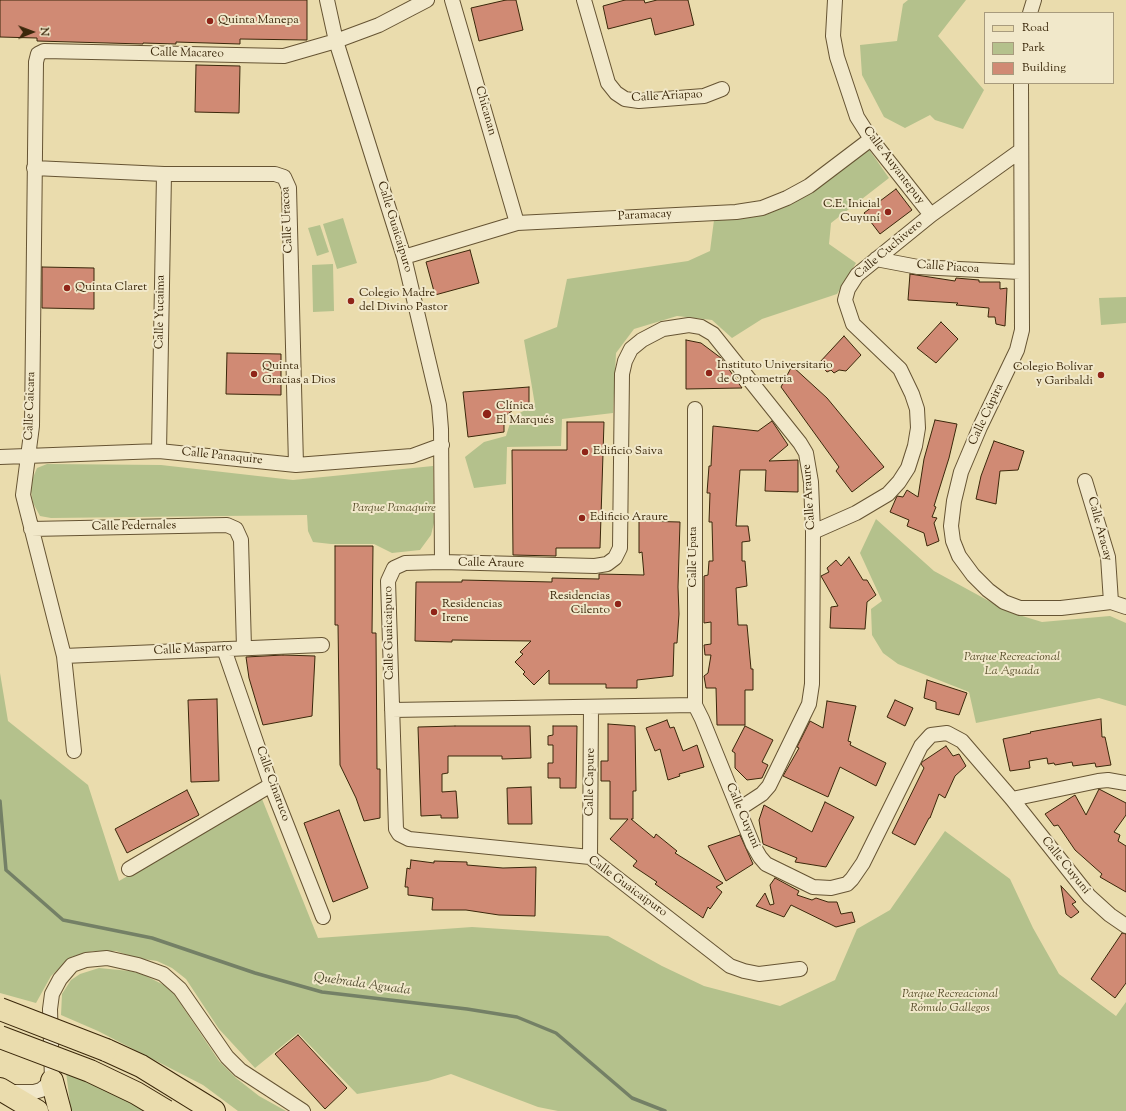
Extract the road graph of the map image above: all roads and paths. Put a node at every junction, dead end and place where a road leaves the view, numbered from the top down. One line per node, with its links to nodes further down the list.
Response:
1 (327, 0): 8 (street, Calle Guaicaipuro)
2 (427, 0): 8 (street, Calle Macareo)
3 (452, 0): 17 (street, Chicanan)
4 (584, 0): 11 (street, Calle Ariapao)
5 (835, 0): 12 (street, Calle Auyantepuy)
6 (1034, 0): 7 (street)
7 (1030, 12)
8 (336, 41): 9 (street, Calle Macareo); 18 (street, Calle Guaicaipuro)
9 (38, 54): 14 (street, Calle Caicara)
10 (1021, 84): 13 (street, Calle Cúpira)
11 (722, 89)
12 (870, 139): 16 (street, Calle Auyantepuy); 17 (street, Paramacay)
13 (1020, 151): 16 (street, Calle Cuchivero); 20 (street, Calle Cúpira)
14 (34, 168): 15 (street, Calle Uracoa); 24 (street, Calle Caicara)
15 (164, 174): 23 (street, Calle Yucaima); 26 (street, Calle Uracoa)
16 (931, 215): 19 (street, Calle Cuchivero)
17 (517, 223): 18 (street, Paramacay)
18 (404, 257): 22 (street, Calle Guaicaipuro)
19 (876, 259): 20 (street, Calle Piacoa); 29 (street, Calle Cuchivero)
20 (1020, 272): 31 (street, Calle Cúpira)
21 (695, 409): 37 (street, Calle Upata)
22 (442, 445): 26 (street, Calle Panaquire); 30 (street, Calle Guaicaipuro)
23 (159, 451): 24 (street, Calle Panaquire); 26 (street, Calle Panaquire)
24 (28, 455): 25 (street, Calle Panaquire); 28 (street, Calle Caicara)
25 (0, 457)
26 (296, 465)
27 (1085, 481): 31 (street, Calle Aracay)
28 (31, 529): 34 (street, Calle Pedernales); 36 (street, Calle Caicara)
29 (813, 532): 30 (street, Calle Araure); 44 (street, Calle Araure)
30 (442, 562): 39 (street, Calle Guaicaipuro)
31 (1111, 602): 32 (street, Calle Cúpira)
32 (1126, 607)
33 (322, 645): 34 (street, Calle Masparro)
34 (244, 648): 35 (street, Calle Masparro)
35 (224, 649): 36 (street, Calle Masparro); 42 (street, Calle Cinaruco)
36 (64, 656): 40 (street, Calle Caicara)
37 (695, 705): 38 (street); 44 (street, Calle Cuyuní)
38 (591, 707): 39 (street); 45 (street, Calle Capure)
39 (392, 710): 45 (street, Calle Guaicaipuro)
40 (74, 751)
41 (1126, 783): 43 (street)
42 (271, 785): 46 (street); 47 (street, Calle Cinaruco)
43 (1012, 799): 44 (street, Calle Cuyuní); 48 (street, Calle Cuyuní)
44 (739, 809)
45 (590, 856): 49 (street, Calle Guaicaipuro)
46 (129, 869)
47 (323, 918)
48 (1126, 926)
49 (800, 969)
50 (0, 1009): 57 (main road, bridge)
51 (0, 1037): 56 (main road, bridge)
52 (52, 1081): 53 (street); 55 (main road); 58 (street)
53 (1, 1090): 54 (main road)
54 (37, 1111)
55 (60, 1111)
56 (166, 1111)
57 (214, 1111)
58 (303, 1111)

